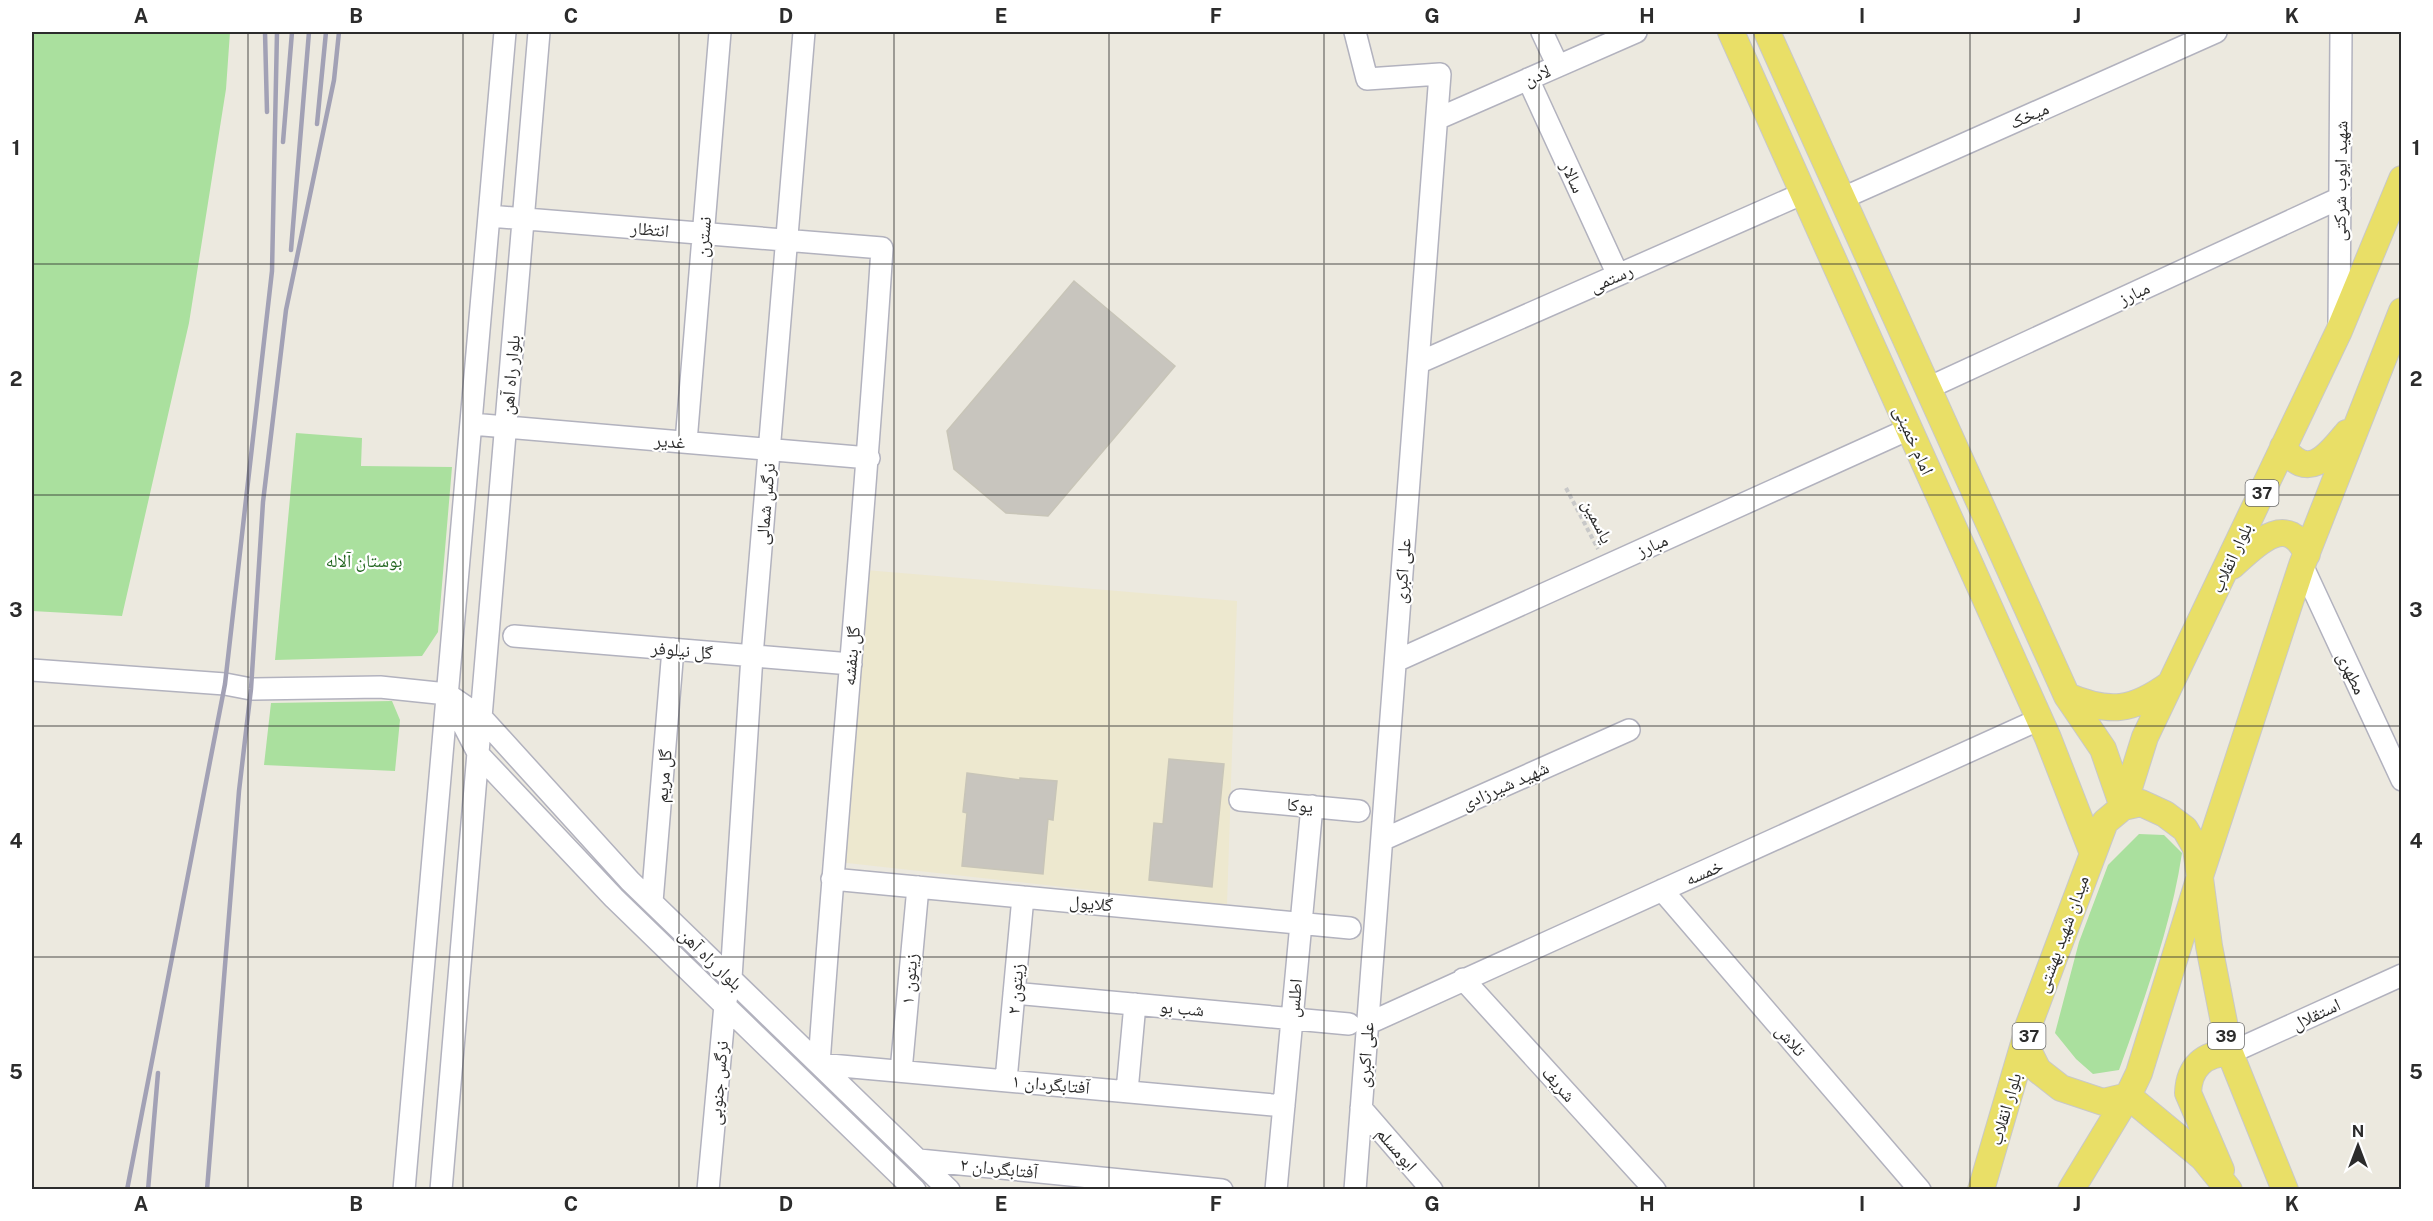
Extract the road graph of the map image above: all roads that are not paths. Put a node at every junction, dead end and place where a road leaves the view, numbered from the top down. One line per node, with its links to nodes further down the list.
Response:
1 (505, 32): 19 (street, بلوار راه آهن)
2 (539, 32): 20 (street, بلوار راه آهن)
3 (720, 32): 21 (street, نسترن)
4 (804, 32): 22 (street, نرگس شمالی)
5 (1355, 32): 14 (street, علی اکبری)
6 (1542, 32): 12 (street)
7 (1636, 32): 12 (street, لادن)
8 (1731, 32): 16 (main road, امام خمینی)
9 (1767, 32): 17 (main road, امام خمینی)
10 (2216, 32): 17 (street, میخک)
11 (2342, 32): 18 (street, شهید ایوب شرکتی)
12 (1558, 66): 13 (street, لادن)
13 (1528, 79): 14 (street, لادن); 24 (street, سالار)
14 (1437, 119): 27 (street, علی اکبری)
15 (2402, 179): 26 (main road, بلوار انقلاب / 37)
16 (1804, 193): 24 (street, رستمی); 32 (main road, امام خمینی)
17 (1843, 198): 28 (main road, امام خمینی)
18 (2340, 198): 26 (street, شهید ایوب شرکتی); 28 (street, مبارز)
19 (489, 216): 20 (street, انتظار); 30 (street, بلوار راه آهن)
20 (523, 219): 21 (street, انتظار); 31 (street, بلوار راه آهن)
21 (703, 234): 22 (street, انتظار); 33 (street, نسترن)
22 (787, 241): 23 (street, انتظار); 35 (street, نرگس شمالی)
23 (882, 248): 36 (street, گل بنفشه)
24 (1618, 275): 27 (street, رستمی)
25 (2402, 311): 29 (main road)
26 (2339, 331): 34 (main road, بلوار انقلاب / 37)
27 (1418, 363): 42 (street, علی اکبری)
28 (1928, 388): 47 (main road, امام خمینی)
29 (2361, 415): 34 (main road); 37 (main road)
30 (471, 424): 31 (street, غدیر); 46 (street, بلوار راه آهن)
31 (505, 427): 33 (street, غدیر); 48 (street, بلوار راه آهن)
32 (1909, 429): 42 (street, مبارز); 49 (main road, امام خمینی)
33 (686, 442): 35 (street, غدیر)
34 (2283, 447): 38 (main road, بلوار انقلاب / 37)
35 (769, 449): 36 (street, غدیر); 41 (street, نرگس شمالی)
36 (869, 458): 43 (street, گل بنفشه)
37 (2304, 560): 38 (main road); 52 (street, مطهری); 59 (main road)
38 (2223, 575): 45 (main road, بلوار انقلاب / 37)
39 (514, 636): 40 (street, گل نیلوفر)
40 (673, 649): 41 (street, گل نیلوفر); 64 (street, گل مریم)
41 (752, 656): 43 (street, گل نیلوفر); 68 (street, نرگس شمالی)
42 (1395, 661): 57 (street, علی اکبری)
43 (851, 664): 60 (street, گل بنفشه)
44 (32, 670): 46 (street)
45 (2171, 684): 47 (main road); 55 (main road, بلوار انقلاب / 37)
46 (447, 694): 48 (street, بلوار راه آهن); 51 (street, بلوار راه آهن); 86 (street, بلوار راه آهن)
47 (2067, 696): 55 (main road, امام خمینی)
48 (482, 718): 51 (street, بلوار راه آهن); 64 (street, بلوار راه آهن)
49 (2040, 719): 58 (main road, امام خمینی); 62 (street, خمسه)
50 (1629, 730): 57 (street, شهید شیرزادی)
51 (478, 755): 72 (street, بلوار راه آهن); 87 (street, بلوار راه آهن)
52 (2402, 780)
53 (1240, 800): 54 (street, یوکا)
54 (1312, 806): 56 (street, یوکا); 65 (street, اطلس)
55 (2123, 807): 58 (main road, میدان شهید بهشتی / 37); 59 (main road)
56 (1359, 811)
57 (1382, 840): 74 (street, علی اکبری)
58 (2092, 851): 75 (main road, میدان شهید بهشتی / 37)
59 (2201, 873): 76 (main road, 39); 81 (main road)
60 (832, 879): 61 (street, گلایول); 77 (street, گل بنفشه)
61 (918, 887): 63 (street, گلایول); 78 (street, زیتون ۱)
62 (1662, 890): 69 (street, خمسه); 96 (street, تلاش)
63 (1023, 897): 65 (street, گلایول); 70 (street, زیتون ۲)
64 (652, 902): 68 (street, بلوار راه آهن)
65 (1301, 923): 66 (street, گلایول); 73 (street, اطلس)
66 (1350, 928)
67 (2402, 975): 76 (street, استقلال)
68 (730, 978): 72 (street, نرگس جنوبی); 77 (street, بلوار راه آهن)
69 (1463, 979): 74 (street, خمسه); 95 (street, شریف)
70 (1014, 993): 71 (street, شب بو); 79 (street, زیتون ۲)
71 (1135, 1004): 73 (street, شب بو); 80 (street)
72 (725, 1005): 88 (street, نرگس جنوبی); 89 (street, بلوار راه آهن)
73 (1292, 1018): 74 (street, شب بو); 82 (street, اطلس)
74 (1358, 1024): 83 (street, علی اکبری)
75 (2028, 1027): 81 (main road, میدان شهید بهشتی / 37); 97 (main road, بلوار انقلاب / 37)
76 (2230, 1053): 85 (main road); 99 (main road, 39)
77 (819, 1064): 78 (street, آفتابگردان ۱); 84 (street, بلوار راه آهن)
78 (901, 1071): 79 (street, آفتابگردان ۱)
79 (1006, 1080): 80 (street, آفتابگردان ۱)
80 (1127, 1091): 82 (street, آفتابگردان ۱)
81 (2127, 1096): 85 (main road); 98 (main road)
82 (1284, 1106): 92 (street, اطلس)
83 (1361, 1108): 93 (street, علی اکبری); 94 (street, ابومسلم)
84 (919, 1160): 90 (street, بلوار راه آهن); 91 (street, آفتابگردان ۲)
85 (2228, 1186)
86 (404, 1190)
87 (441, 1190)
88 (708, 1190)
89 (915, 1190)
90 (949, 1190)
91 (1222, 1190)
92 (1276, 1190)
93 (1354, 1190)
94 (1432, 1190)
95 (1655, 1190)
96 (1920, 1190)
97 (1981, 1190)
98 (2071, 1190)
99 (2285, 1190)

